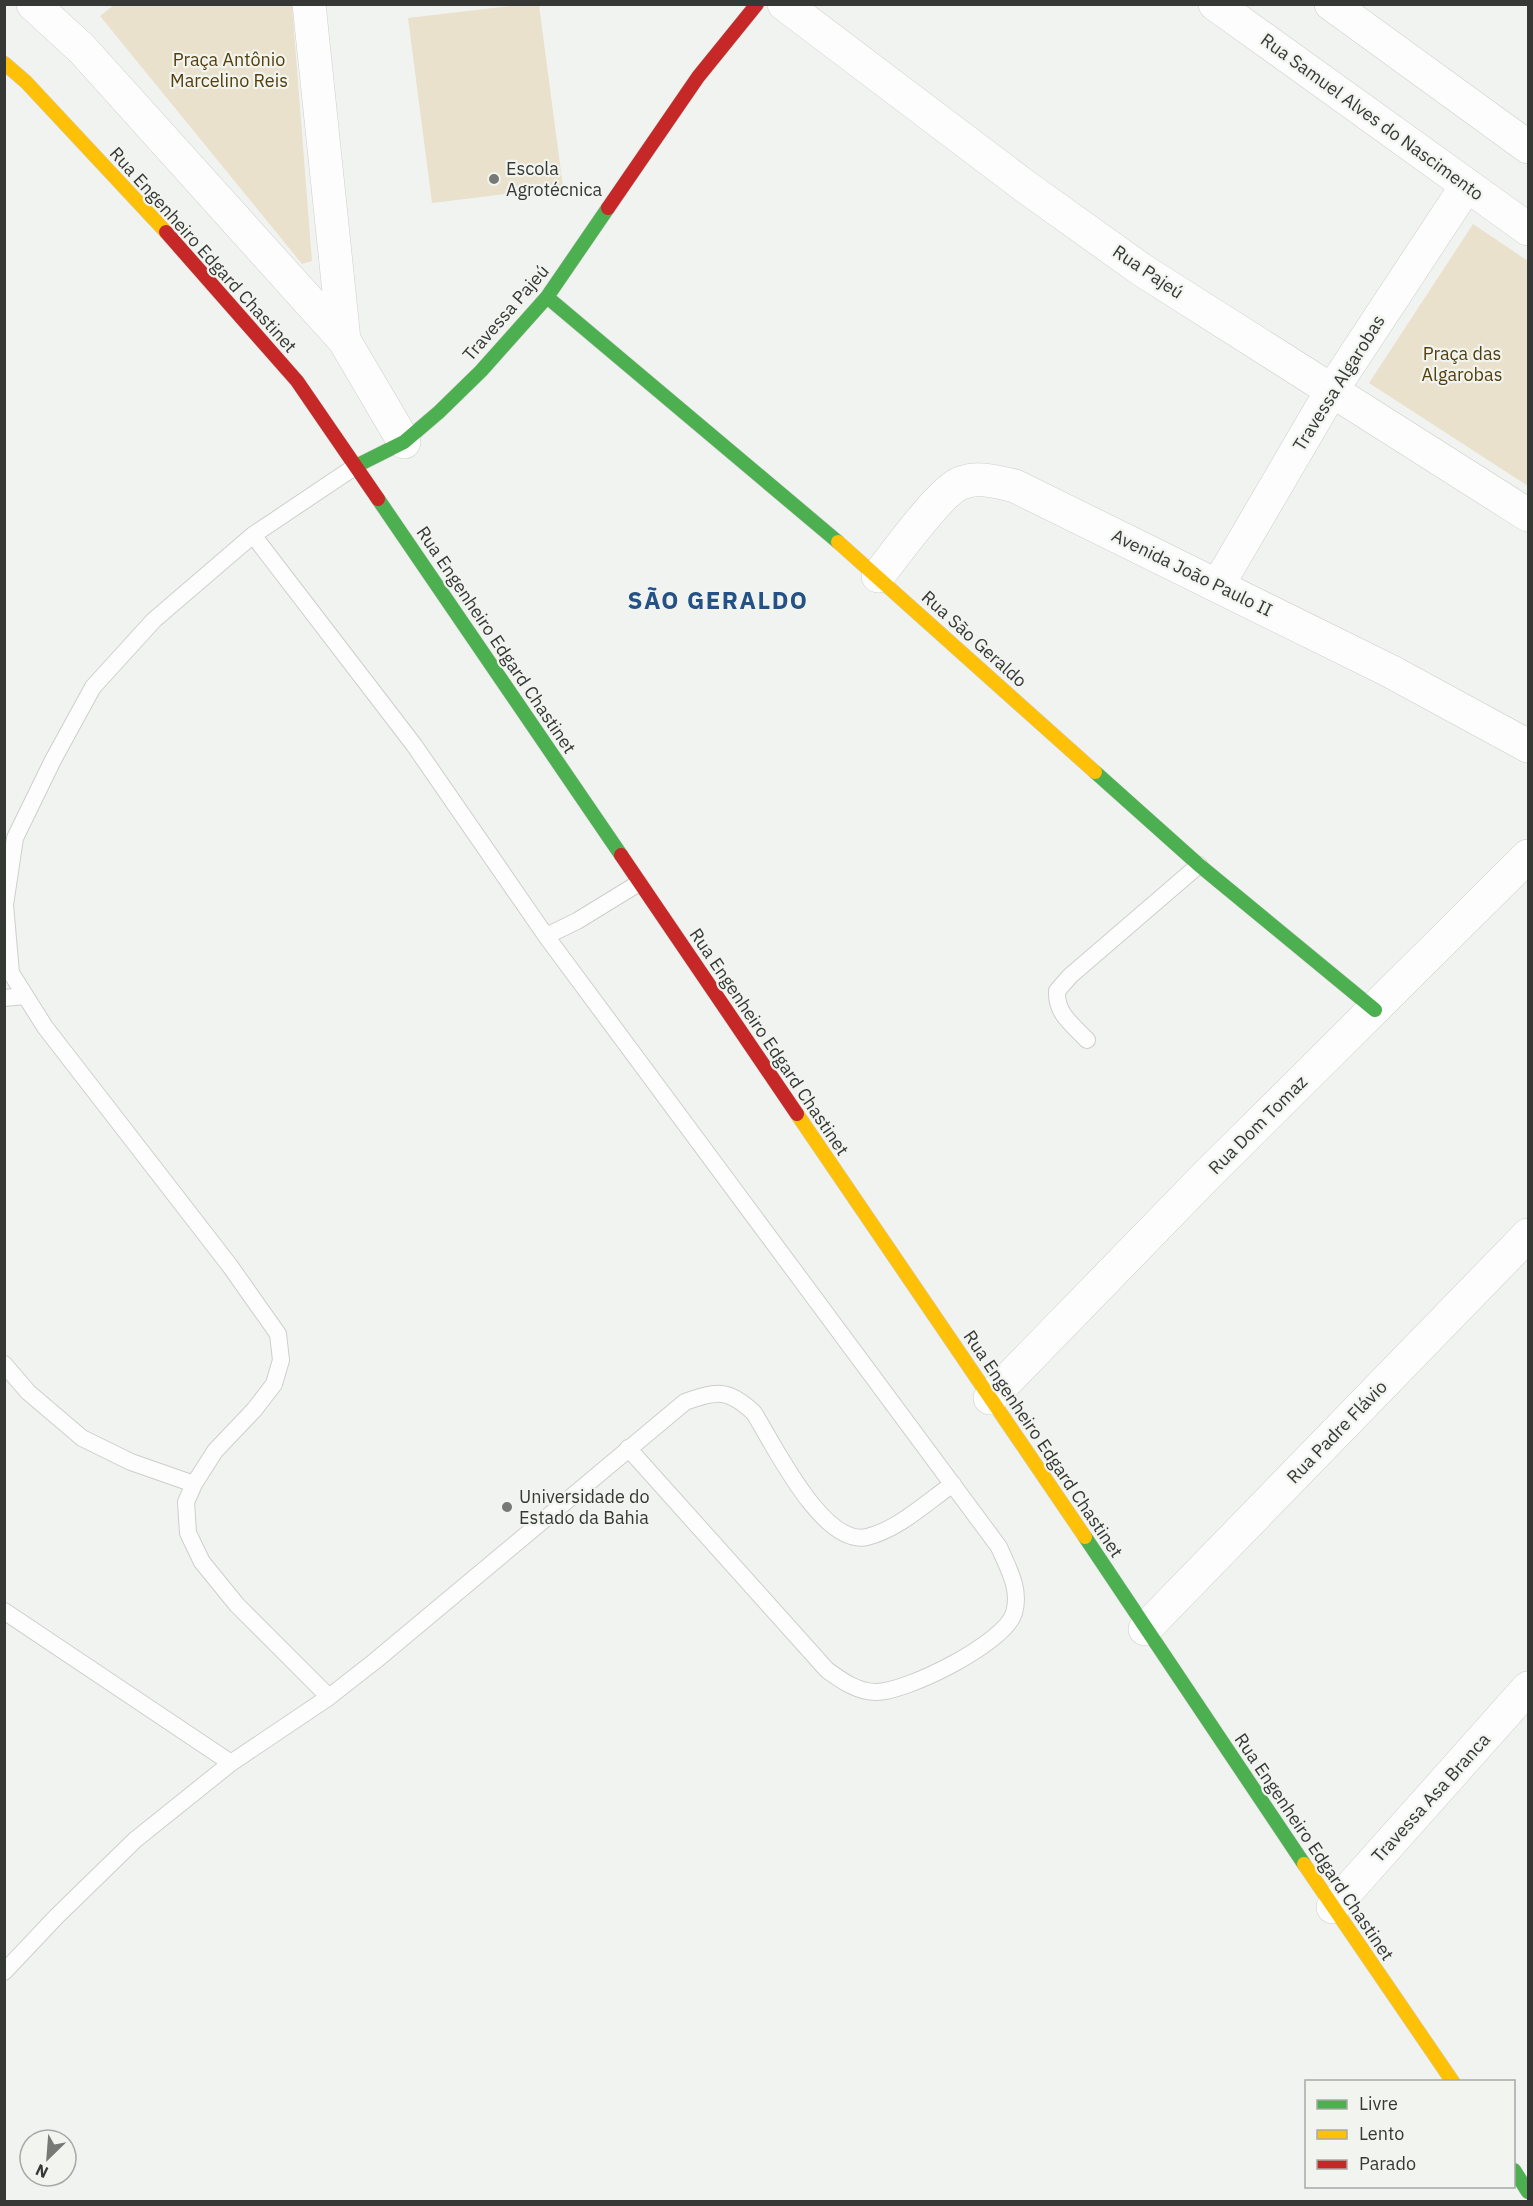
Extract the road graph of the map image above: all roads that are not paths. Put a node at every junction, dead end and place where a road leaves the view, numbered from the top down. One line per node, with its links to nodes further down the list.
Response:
1 (33, 4): 12 (street)
2 (309, 4): 12 (street)
3 (757, 4): 11 (main road, Travessa Pajeú)
4 (784, 4): 13 (street, Rua Pajeú)
5 (1215, 4): 9 (street, Rua Samuel Alves do Nascimento)
6 (1331, 4): 8 (street)
7 (4, 63): 15 (main road, Rua Engenheiro Edgard Chastinet)
8 (1528, 147)
9 (1467, 185): 10 (street, Rua Samuel Alves do Nascimento); 13 (street, Travessa Algarobas)
10 (1528, 229)
11 (548, 297): 14 (main road, Travessa Pajeú); 18 (main road, Rua São Geraldo)
12 (344, 340): 14 (street)
13 (1332, 390): 16 (street, Rua Pajeú); 19 (street, Travessa Algarobas)
14 (404, 442): 15 (main road, Travessa Pajeú)
15 (356, 466): 17 (lane); 23 (main road, Rua Engenheiro Edgard Chastinet)
16 (1528, 515)
17 (253, 535): 24 (lane); 25 (lane)
18 (878, 576): 19 (street, Avenida João Paulo II); 22 (main road, Rua São Geraldo)
19 (1218, 585): 20 (street, Avenida João Paulo II)
20 (1528, 746)
21 (1528, 856): 27 (street, Rua Dom Tomaz)
22 (1199, 865): 27 (main road, Rua São Geraldo); 28 (lane)
23 (639, 883): 24 (lane); 31 (main road, Rua Engenheiro Edgard Chastinet)
24 (546, 936): 34 (lane)
25 (25, 996): 26 (lane); 33 (lane)
26 (4, 998)
27 (1375, 1010): 31 (street, Rua Dom Tomaz)
28 (1087, 1040)
29 (1528, 1235): 36 (street, Rua Padre Flávio)
30 (4, 1365): 33 (lane)
31 (990, 1398): 36 (main road, Rua Engenheiro Edgard Chastinet)
32 (628, 1448): 34 (lane); 34 (lane); 38 (lane)
33 (194, 1484): 38 (lane)
34 (953, 1484)
35 (4, 1611): 39 (lane)
36 (1145, 1629): 40 (main road, Rua Engenheiro Edgard Chastinet)
37 (1528, 1688): 40 (street, Travessa Asa Branca)
38 (329, 1697): 39 (lane)
39 (231, 1762): 41 (lane)
40 (1333, 1907): 42 (main road, Rua Engenheiro Edgard Chastinet)
41 (4, 1972)
42 (1452, 2080)
43 (1515, 2172): 44 (main road)
44 (1528, 2192)

